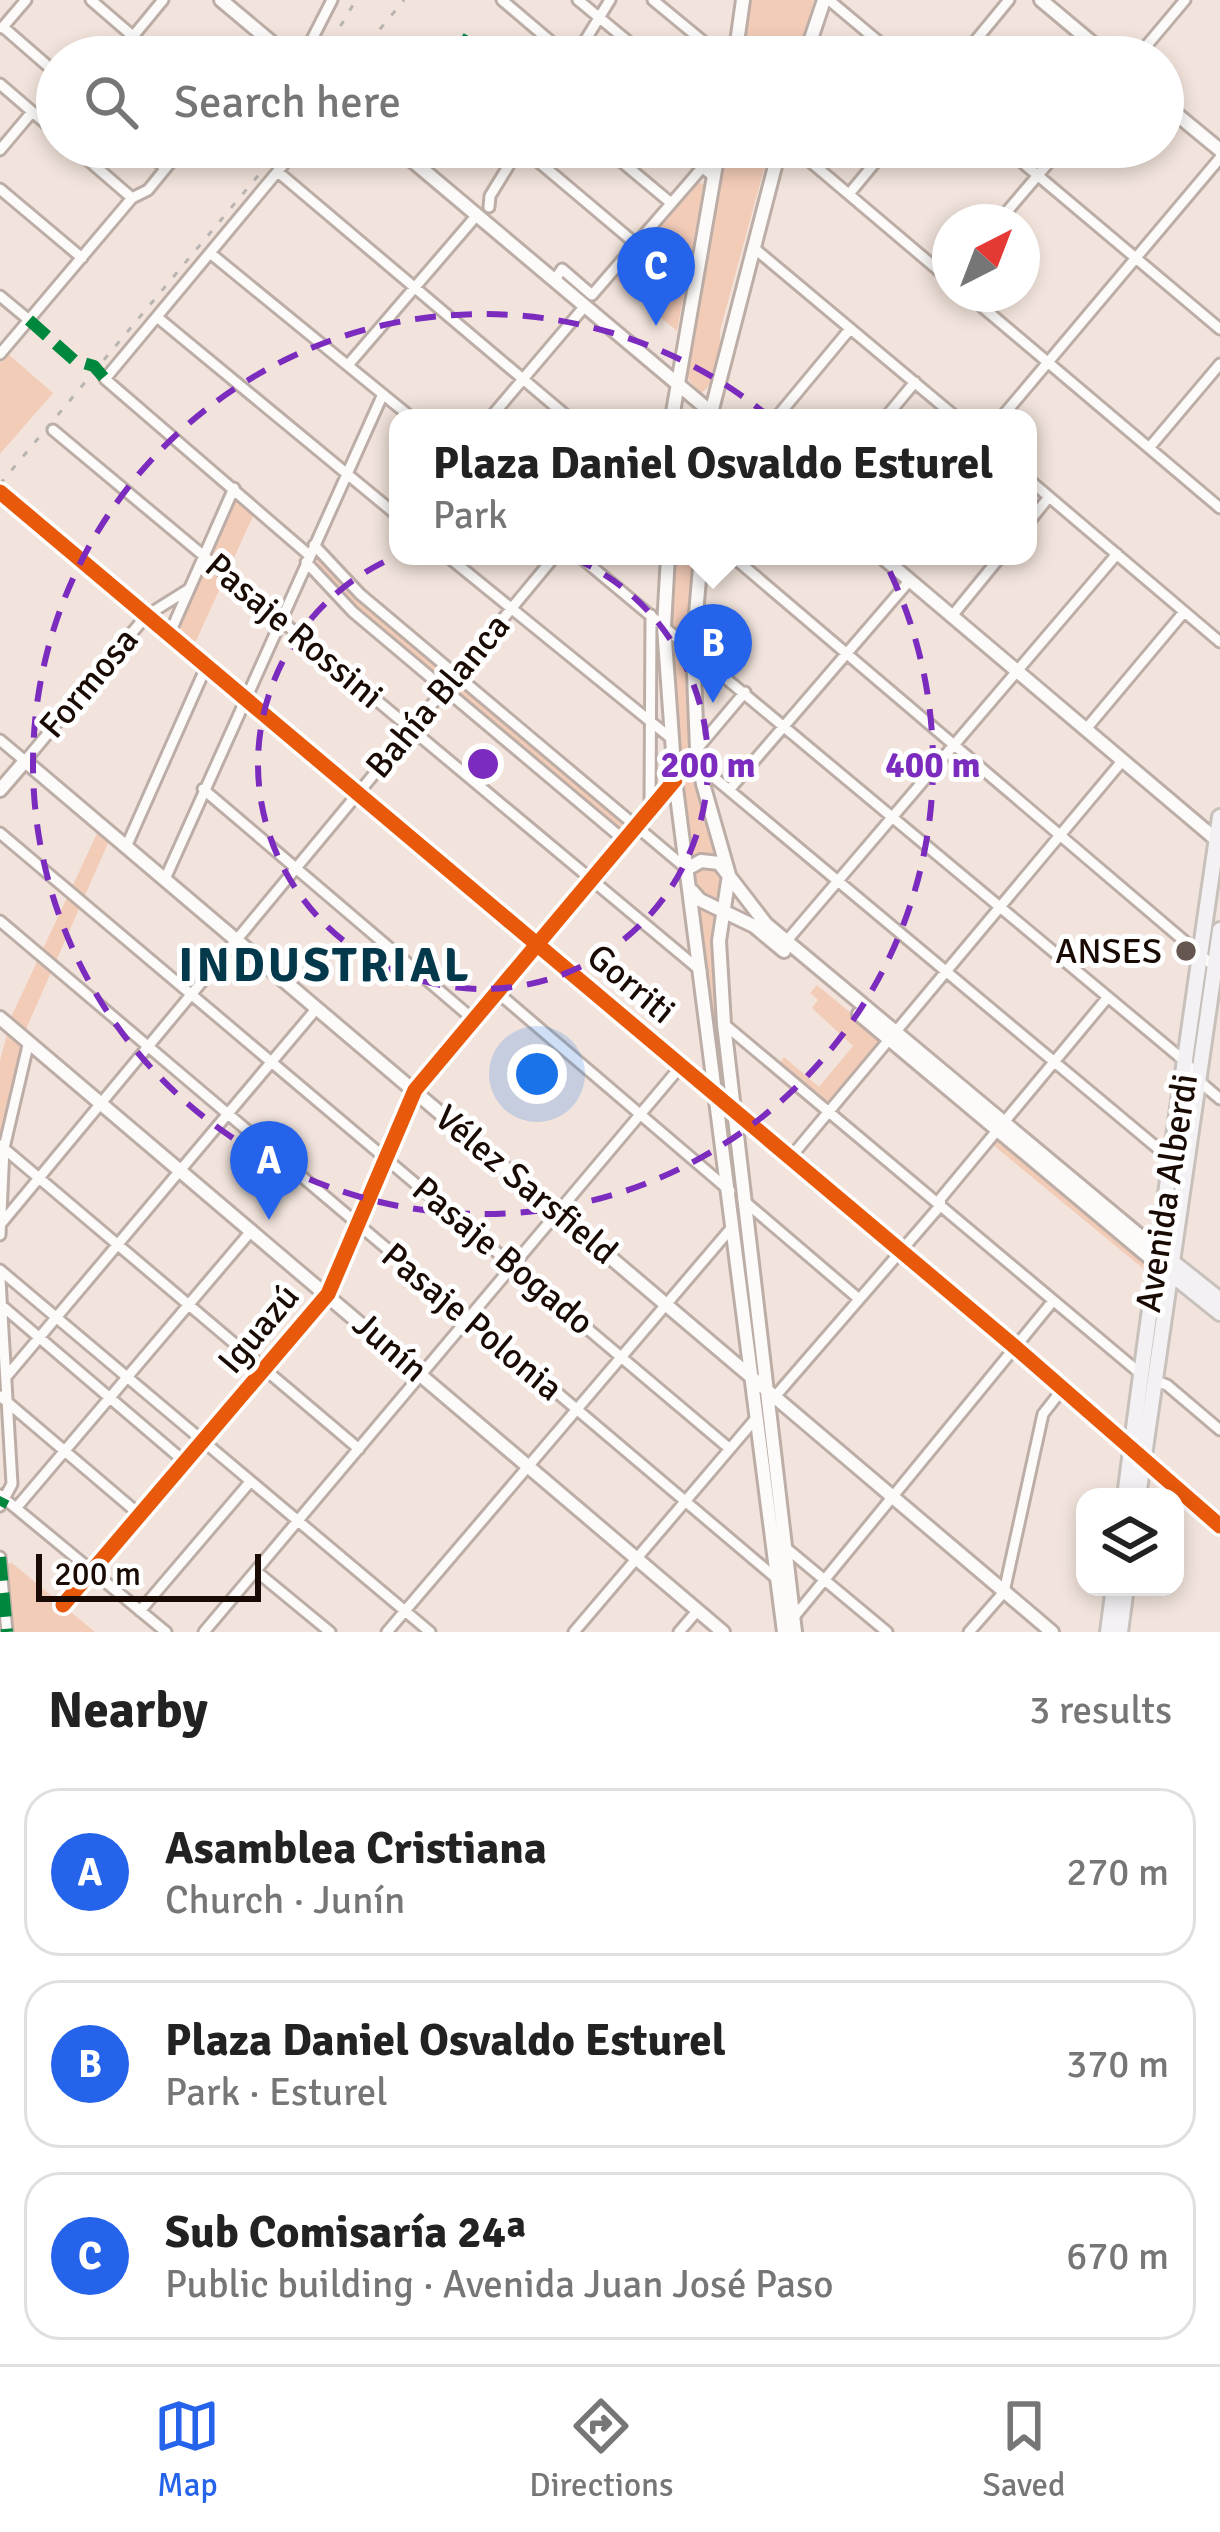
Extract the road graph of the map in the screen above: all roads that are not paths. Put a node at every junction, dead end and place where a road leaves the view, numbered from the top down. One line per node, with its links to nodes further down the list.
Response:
1 (26, 0): 16 (street)
2 (91, 0): 17 (street)
3 (163, 0): 17 (street)
4 (220, 0): 18 (main road)
5 (332, 0): 19 (street)
6 (502, 0): 20 (street)
7 (578, 0): 15 (street)
8 (610, 0): 15 (street)
9 (653, 0): 23 (street)
10 (743, 0): 24 (main road)
11 (827, 0): 25 (main road); 26 (street)
12 (1009, 0): 27 (street)
13 (1041, 0): 28 (main road)
14 (1185, 0): 29 (street)
15 (599, 17): 21 (street); 22 (street)
16 (2, 29): 30 (street)
17 (133, 36)
18 (264, 36)
19 (314, 36)
20 (546, 36)
21 (586, 36)
22 (622, 36)
23 (698, 36)
24 (731, 36)
25 (813, 36)
26 (871, 36)
27 (979, 36)
28 (1084, 36)
29 (1155, 36)
30 (36, 57)
31 (0, 84): 32 (street)
32 (32, 112): 33 (street); 35 (street)
33 (36, 115)
34 (1184, 122): 36 (main road)
35 (0, 150)
36 (1220, 154): 64 (street)
37 (97, 168): 56 (street)
38 (165, 168): 56 (street)
39 (281, 168): 51 (street)
40 (425, 168): 59 (main road)
41 (508, 168): 59 (street)
42 (546, 168): 60 (street)
43 (629, 168): 57 (street)
44 (702, 168): 52 (street)
45 (709, 168): 52 (main road)
46 (775, 168): 61 (main road)
47 (818, 168): 55 (street)
48 (871, 168): 55 (street)
49 (1029, 168): 53 (street)
50 (1044, 168): 53 (street)
51 (278, 172): 62 (street); 66 (street)
52 (707, 172): 57 (street); 80 (main road)
53 (1038, 176): 58 (street); 64 (street)
54 (0, 189): 63 (street)
55 (849, 194): 65 (street)
56 (132, 198): 63 (street)
57 (671, 203): 60 (street)
58 (1014, 204)
59 (483, 211): 66 (street); 68 (main road)
60 (636, 244): 68 (street)
61 (754, 248): 72 (street); 87 (main road)
62 (210, 253): 70 (street); 77 (street)
63 (82, 258): 71 (street)
64 (1136, 258): 73 (street); 75 (street)
65 (932, 264)
66 (415, 288): 77 (street); 78 (street)
67 (0, 296): 71 (street)
68 (588, 300): 78 (street); 80 (main road)
69 (988, 312): 75 (street)
70 (157, 317): 94 (street); 96 (street)
71 (28, 320): 74 (street)
72 (850, 329): 79 (street); 88 (street)
73 (1220, 329)
74 (0, 354)
75 (1048, 363): 91 (street); 93 (street)
76 (1220, 364): 93 (street)
77 (348, 365): 81 (street)
78 (523, 378): 83 (street); 84 (street)
79 (915, 382): 89 (street); 90 (street)
80 (677, 383): 85 (main road); 86 (main road)
81 (383, 394): 82 (street); 94 (street)
82 (401, 409)
83 (497, 409)
84 (559, 409)
85 (673, 409)
86 (705, 409)
87 (715, 409)
88 (783, 409)
89 (892, 409)
90 (946, 409)
91 (1009, 409)
92 (53, 430): 104 (street, Pasaje Rossini)
93 (1149, 448): 99 (street)
94 (346, 473): 100 (street); 102 (street)
95 (1037, 487): 98 (street)
96 (235, 488): 102 (street); 104 (street)
97 (2, 497): 118 (street, Gorriti)
98 (1049, 497): 101 (street); 103 (street)
99 (1220, 508)
100 (389, 509)
101 (1037, 512)
102 (310, 554): 120 (street); 128 (street); 131 (street)
103 (1117, 554): 116 (street); 127 (street)
104 (204, 556): 114 (street); 120 (street, Pasaje Rossini)
105 (458, 565): 115 (street)
106 (548, 565): 115 (street, Bahía Blanca)
107 (590, 565): 117 (street)
108 (667, 565): 121 (main road)
109 (700, 565): 124 (main road)
110 (745, 565): 125 (street)
111 (892, 565): 113 (main road)
112 (994, 565): 119 (street)
113 (910, 580): 119 (main road); 125 (street)
114 (189, 589): 118 (street, Formosa); 122 (street)
115 (511, 609): 128 (street, Bahía Blanca); 134 (street)
116 (1184, 612): 123 (street); 137 (street)
117 (651, 615): 121 (street); 134 (street)
118 (146, 616): 122 (street, Gorriti); 142 (street, Formosa)
119 (952, 616): 127 (main road)
120 (279, 619): 133 (street); 136 (street, Pasaje Rossini)
121 (664, 626): 124 (street); 129 (main road)
122 (169, 635): 126 (street, Gorriti)
123 (1220, 642)
124 (693, 649): 130 (main road); 132 (street)
125 (847, 652): 135 (street); 140 (street)
126 (206, 667): 133 (street, Gorriti); 158 (street)
127 (1016, 670): 137 (main road); 140 (street)
128 (456, 674): 131 (street, Bahía Blanca); 153 (street)
129 (669, 676): 130 (main road); 138 (main road)
130 (694, 681): 141 (main road)
131 (445, 688): 136 (street, Bahía Blanca); 156 (street)
132 (745, 692): 135 (street); 141 (street)
133 (243, 698): 146 (street); 149 (street, Gorriti)
134 (650, 724): 138 (street); 150 (street)
135 (784, 725): 148 (street); 151 (street)
136 (411, 728): 149 (street, Bahía Blanca); 163 (street, Pasaje Rossini)
137 (1086, 729): 143 (main road)
138 (672, 739): 145 (main road)
139 (0, 740): 142 (street, Vélez Sarsfield)
140 (955, 743): 151 (street); 155 (street)
141 (697, 748): 144 (main road)
142 (25, 760): 147 (main road, Formosa); 158 (main road, Vélez Sarsfield)
143 (1123, 760): 155 (street); 157 (main road)
144 (699, 764): 148 (street); 160 (main road)
145 (675, 780): 150 (street, Iguazú); 161 (main road)
146 (203, 789): 159 (street); 162 (street)
147 (0, 790)
148 (729, 790): 164 (street)
149 (356, 794): 159 (street, Bahía Blanca); 172 (street, Gorriti)
150 (650, 809): 153 (street, Iguazú)
151 (893, 816): 164 (street); 167 (street)
152 (1220, 817): 157 (main road, Avenida Alberdi)
153 (637, 826): 156 (street, Iguazú); 161 (street)
154 (0, 833): 179 (street, Pasaje Bogado)
155 (1062, 833): 167 (street); 174 (street)
156 (624, 840): 163 (street, Iguazú)
157 (1218, 841): 174 (main road, Avenida Alberdi)
158 (127, 847): 162 (main road, Vélez Sarsfield)
159 (294, 868): 171 (street, Bahía Blanca); 183 (street)
160 (729, 875): 161 (main road); 165 (main road); 173 (main road)
161 (688, 877): 166 (main road); 176 (main road)
162 (165, 879): 171 (main road, Vélez Sarsfield)
163 (591, 879): 172 (street, Iguazú); 176 (street, Pasaje Rossini)
164 (838, 881): 173 (street); 177 (street)
165 (728, 891): 166 (main road); 168 (main road)
166 (706, 902): 168 (main road)
167 (1001, 907): 177 (street); 180 (street)
168 (724, 910): 173 (main road); 184 (main road)
169 (0, 921): 187 (street, Pasaje Polonia)
170 (1220, 930): 175 (main road, Avenida Alberdi)
171 (235, 938): 179 (street, Bahía Blanca); 181 (main road, Vélez Sarsfield)
172 (537, 944): 178 (street, Iguazú); 191 (street, Gorriti)
173 (783, 945): 185 (main road)
174 (1200, 954): 175 (street); 190 (main road, Avenida Alberdi)
175 (1218, 969): 192 (main road, Avenida Alberdi)
176 (701, 971): 194 (main road)
177 (947, 971): 185 (street); 188 (street)
178 (497, 992): 183 (street, Iguazú); 199 (street)
179 (190, 994): 187 (street, Bahía Blanca); 189 (street, Pasaje Bogado)
180 (1108, 997): 188 (street); 190 (street)
181 (317, 1008): 189 (street); 193 (main road, Vélez Sarsfield)
182 (0, 1018): 186 (main road, Junín)
183 (473, 1020): 193 (street, Iguazú)
184 (724, 1024): 197 (main road); 198 (street)
185 (893, 1036): 198 (street); 201 (main road)
186 (29, 1041): 196 (main road, Junín); 202 (street)
187 (147, 1046): 196 (street, Bahía Blanca); 200 (street, Pasaje Polonia)
188 (1055, 1061): 201 (street); 205 (street)
189 (271, 1063): 200 (street); 203 (street, Pasaje Bogado)
190 (1187, 1063): 192 (street); 205 (main road, Avenida Alberdi)
191 (681, 1066): 194 (street, Gorriti); 199 (street)
192 (1199, 1081): 195 (street); 220 (main road, Avenida Alberdi)
193 (415, 1090): 203 (street, Iguazú); 210 (main road, Vélez Sarsfield)
194 (718, 1098): 197 (street, Gorriti); 208 (main road)
195 (1220, 1099)
196 (102, 1101): 206 (main road, Junín); 207 (street, Bahía Blanca)
197 (733, 1110): 204 (street, Gorriti); 208 (main road)
198 (830, 1112): 204 (street); 209 (street)
199 (641, 1113): 208 (street); 210 (street)
200 (227, 1115): 206 (street); 212 (street, Pasaje Polonia)
201 (1000, 1128): 209 (street); 218 (main road)
202 (2, 1153): 207 (street); 211 (street)
203 (386, 1157): 212 (street, Iguazú); 219 (street, Pasaje Bogado)
204 (790, 1158): 217 (street, Gorriti)
205 (1173, 1161): 218 (main road, Avenida Alberdi)
206 (181, 1169): 214 (main road, Junín); 216 (street)
207 (39, 1178): 211 (street, Bahía Blanca); 216 (street)
208 (737, 1196): 213 (main road); 224 (street); 243 (main road)
209 (940, 1206): 217 (street); 226 (street)
210 (558, 1212): 219 (street); 228 (main road, Vélez Sarsfield)
211 (0, 1225): 215 (street)
212 (356, 1226): 223 (street, Iguazú); 232 (street, Pasaje Polonia)
213 (734, 1226): 228 (street); 243 (main road)
214 (253, 1230): 223 (main road, Junín); 227 (street)
215 (0, 1235)
216 (118, 1244): 227 (street); 231 (street)
217 (900, 1252): 224 (street); 234 (street, Gorriti)
218 (1156, 1256): 220 (main road); 238 (main road, Avenida Alberdi)
219 (513, 1266): 232 (street); 235 (street, Pasaje Bogado)
220 (1171, 1268): 225 (main road); 230 (main road); 241 (main road, Avenida Alberdi)
221 (0, 1270): 231 (street)
222 (0, 1280): 229 (street)
223 (328, 1294): 236 (street, Iguazú); 237 (main road, Junín)
224 (859, 1299): 243 (street)
225 (1220, 1300)
226 (1053, 1301): 234 (street); 238 (street)
227 (188, 1304): 236 (street); 239 (street)
228 (667, 1304): 235 (street); 243 (main road, Vélez Sarsfield)
229 (1, 1305): 233 (street); 240 (street)
230 (1220, 1313)
231 (56, 1317): 233 (street); 239 (street)
232 (467, 1320): 237 (street); 246 (street, Pasaje Polonia)
233 (40, 1337): 240 (street); 244 (street)
234 (1015, 1347): 242 (street, Gorriti); 258 (street)
235 (622, 1357): 246 (street); 250 (street, Pasaje Bogado)
236 (265, 1369): 248 (street, Iguazú); 249 (street)
237 (422, 1374): 249 (street); 254 (main road, Junín)
238 (1141, 1374): 252 (main road, Avenida Alberdi)
239 (127, 1377): 244 (street); 248 (street)
240 (5, 1378): 245 (street)
241 (1156, 1381): 247 (street); 252 (main road, Avenida Alberdi)
242 (1061, 1391): 252 (street, Gorriti); 272 (street)
243 (764, 1397): 250 (street); 258 (main road, Vélez Sarsfield); 265 (main road); 271 (main road)
244 (110, 1398): 251 (street); 253 (street)
245 (4, 1400): 251 (street); 259 (street)
246 (577, 1409): 254 (street); 260 (street, Pasaje Polonia)
247 (1220, 1430)
248 (202, 1441): 253 (street, Iguazú); 255 (street)
249 (359, 1448): 263 (street)
250 (730, 1449): 260 (street)
251 (64, 1451): 261 (street); 262 (street)
252 (1137, 1456): 256 (main road, Avenida Alberdi); 257 (main road, Avenida Alberdi); 264 (street, Gorriti)
253 (185, 1462): 262 (street, Iguazú)
254 (529, 1466): 267 (main road, Junín); 278 (street)
255 (250, 1482): 263 (street); 277 (street)
256 (1128, 1488)
257 (1138, 1488)
258 (892, 1496): 270 (street); 272 (main road, Vélez Sarsfield)
259 (1, 1500): 261 (street)
260 (685, 1502): 267 (street); 271 (street, Pasaje Polonia)
261 (17, 1507): 268 (street)
262 (140, 1515): 268 (street, Iguazú)
263 (298, 1521): 269 (street); 278 (street)
264 (1220, 1526)
265 (785, 1547): 270 (street); 279 (main road)
266 (0, 1557): 280 (street)
267 (636, 1558): 276 (main road, Junín); 286 (street)
268 (92, 1570): 275 (street, Iguazú); 277 (street)
269 (256, 1570): 282 (street); 283 (street)
270 (825, 1580): 279 (street); 289 (street)
271 (780, 1582): 279 (main road)
272 (1004, 1592): 290 (street); 291 (main road, Vélez Sarsfield)
273 (1113, 1596): 292 (main road)
274 (1125, 1596): 293 (main road)
275 (63, 1605)
276 (698, 1610): 287 (street); 288 (main road, Junín)
277 (140, 1611): 281 (street)
278 (405, 1611): 284 (street); 285 (street)
279 (788, 1628)
280 (7, 1632)
281 (166, 1632)
282 (205, 1632)
283 (330, 1632)
284 (387, 1632)
285 (430, 1632)
286 (574, 1632)
287 (679, 1632)
288 (723, 1632)
289 (887, 1632)
290 (969, 1632)
291 (1052, 1632)
292 (1108, 1632)
293 (1120, 1632)

